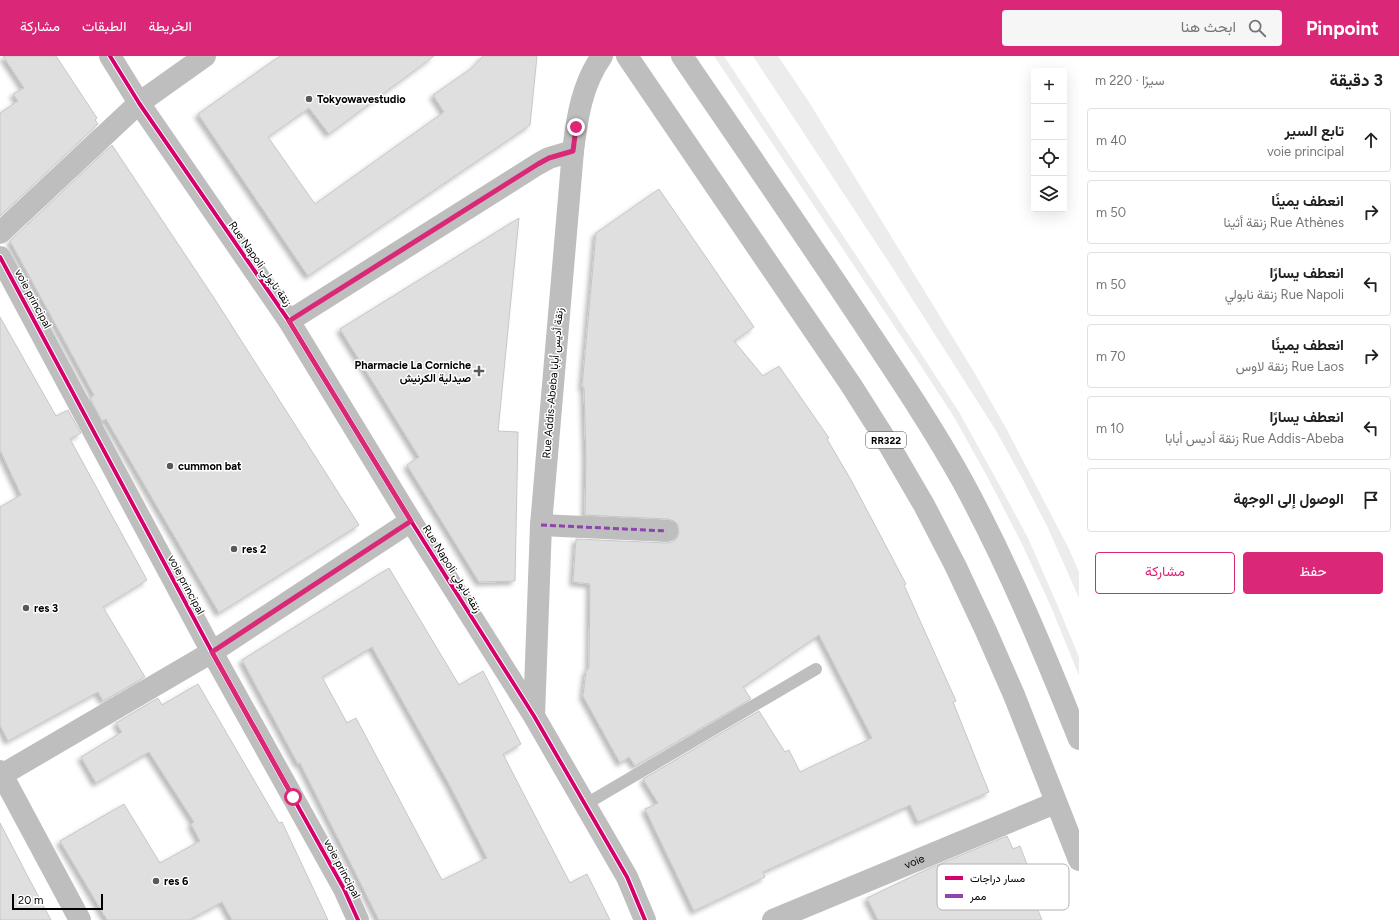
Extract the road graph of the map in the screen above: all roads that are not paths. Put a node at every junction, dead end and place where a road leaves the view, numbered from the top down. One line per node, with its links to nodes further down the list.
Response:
1 (110, 56): 6 (street, Rue Napoli زنقة نابولي)
2 (205, 56): 6 (street)
3 (602, 56): 7 (street, Rue Addis-Abeba زنقة أديس أبابا)
4 (627, 56): 19 (street, RR322)
5 (682, 56): 17 (street)
6 (139, 103): 8 (street); 10 (street, Rue Napoli زنقة نابولي)
7 (573, 151): 10 (street); 12 (street, Rue Addis-Abeba زنقة أديس أبابا)
8 (0, 233)
9 (0, 257): 14 (street, voie principal)
10 (289, 321): 11 (street, Rue Napoli زنقة نابولي)
11 (411, 521): 14 (street); 16 (street, Rue Napoli زنقة نابولي)
12 (541, 525): 13 (street); 16 (street, Rue Addis-Abeba زنقة أديس أبابا)
13 (667, 531)
14 (212, 652): 18 (street); 23 (street, voie principal)
15 (816, 669): 20 (lane)
16 (534, 716): 20 (street, Rue Napoli زنقة نابولي)
17 (1079, 739)
18 (1, 774): 22 (street)
19 (1055, 803): 21 (street, RR322); 25 (street, voie)
20 (586, 804): 24 (street, Rue Napoli زنقة نابولي)
21 (1079, 860)
22 (80, 920)
23 (358, 920)
24 (645, 920)
25 (773, 920)

